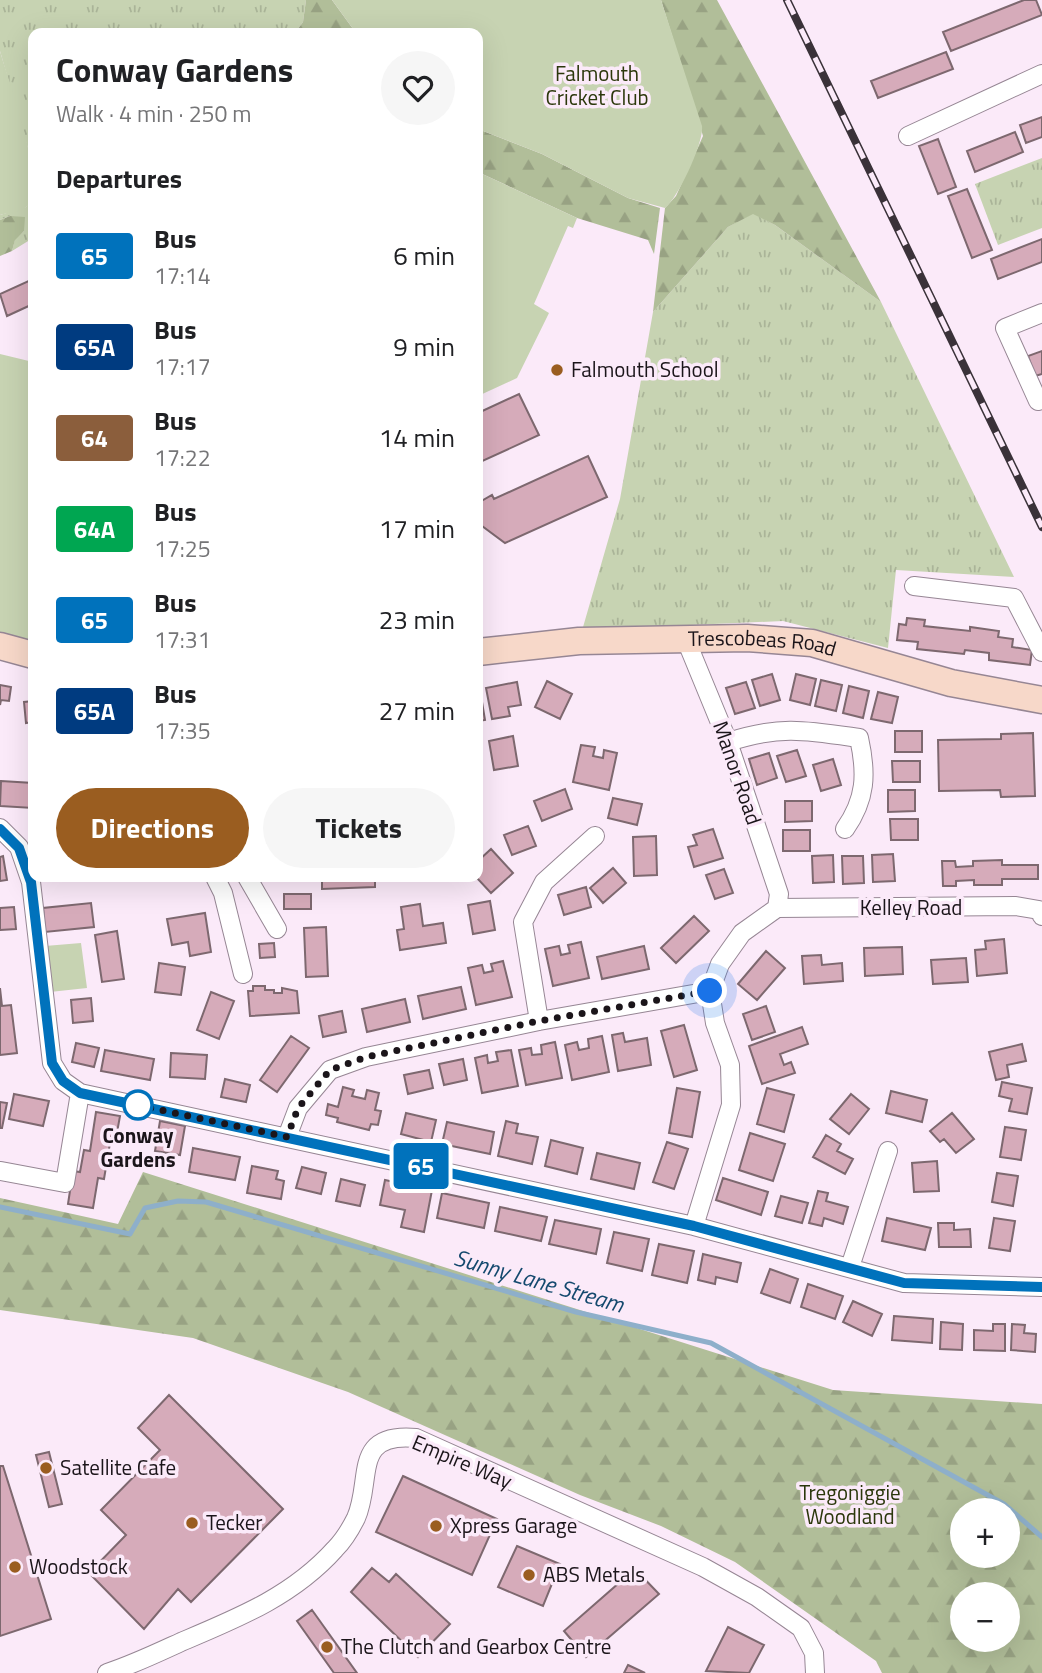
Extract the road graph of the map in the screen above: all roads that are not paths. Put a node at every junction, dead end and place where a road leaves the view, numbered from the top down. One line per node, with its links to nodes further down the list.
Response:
1 (1042, 74): 2 (street)
2 (908, 136)
3 (1042, 313): 4 (street)
4 (1042, 400)
5 (914, 586): 9 (street)
6 (686, 639): 8 (street, Trescobeas Road); 11 (street, Trescobeas Road); 12 (street, Manor Road)
7 (0, 646): 10 (street)
8 (483, 651)
9 (1042, 652)
10 (28, 654)
11 (1042, 700)
12 (728, 742): 14 (street); 20 (street, Manor Road)
13 (0, 828): 16 (street)
14 (845, 829)
15 (595, 836): 25 (street)
16 (28, 874)
17 (31, 882): 26 (street)
18 (218, 882): 23 (street)
19 (250, 882): 22 (street)
20 (777, 908): 21 (street, Kelley Road); 24 (street)
21 (1042, 916)
22 (277, 929)
23 (243, 974)
24 (710, 991): 25 (street); 30 (street)
25 (539, 1021): 27 (street)
26 (80, 1093): 27 (street); 29 (street)
27 (287, 1137): 30 (street)
28 (888, 1151): 31 (street)
29 (1, 1171)
30 (694, 1226): 31 (street)
31 (850, 1267): 32 (street)
32 (1042, 1287)
33 (107, 1673): 34 (street, Empire Way)
34 (815, 1673)

